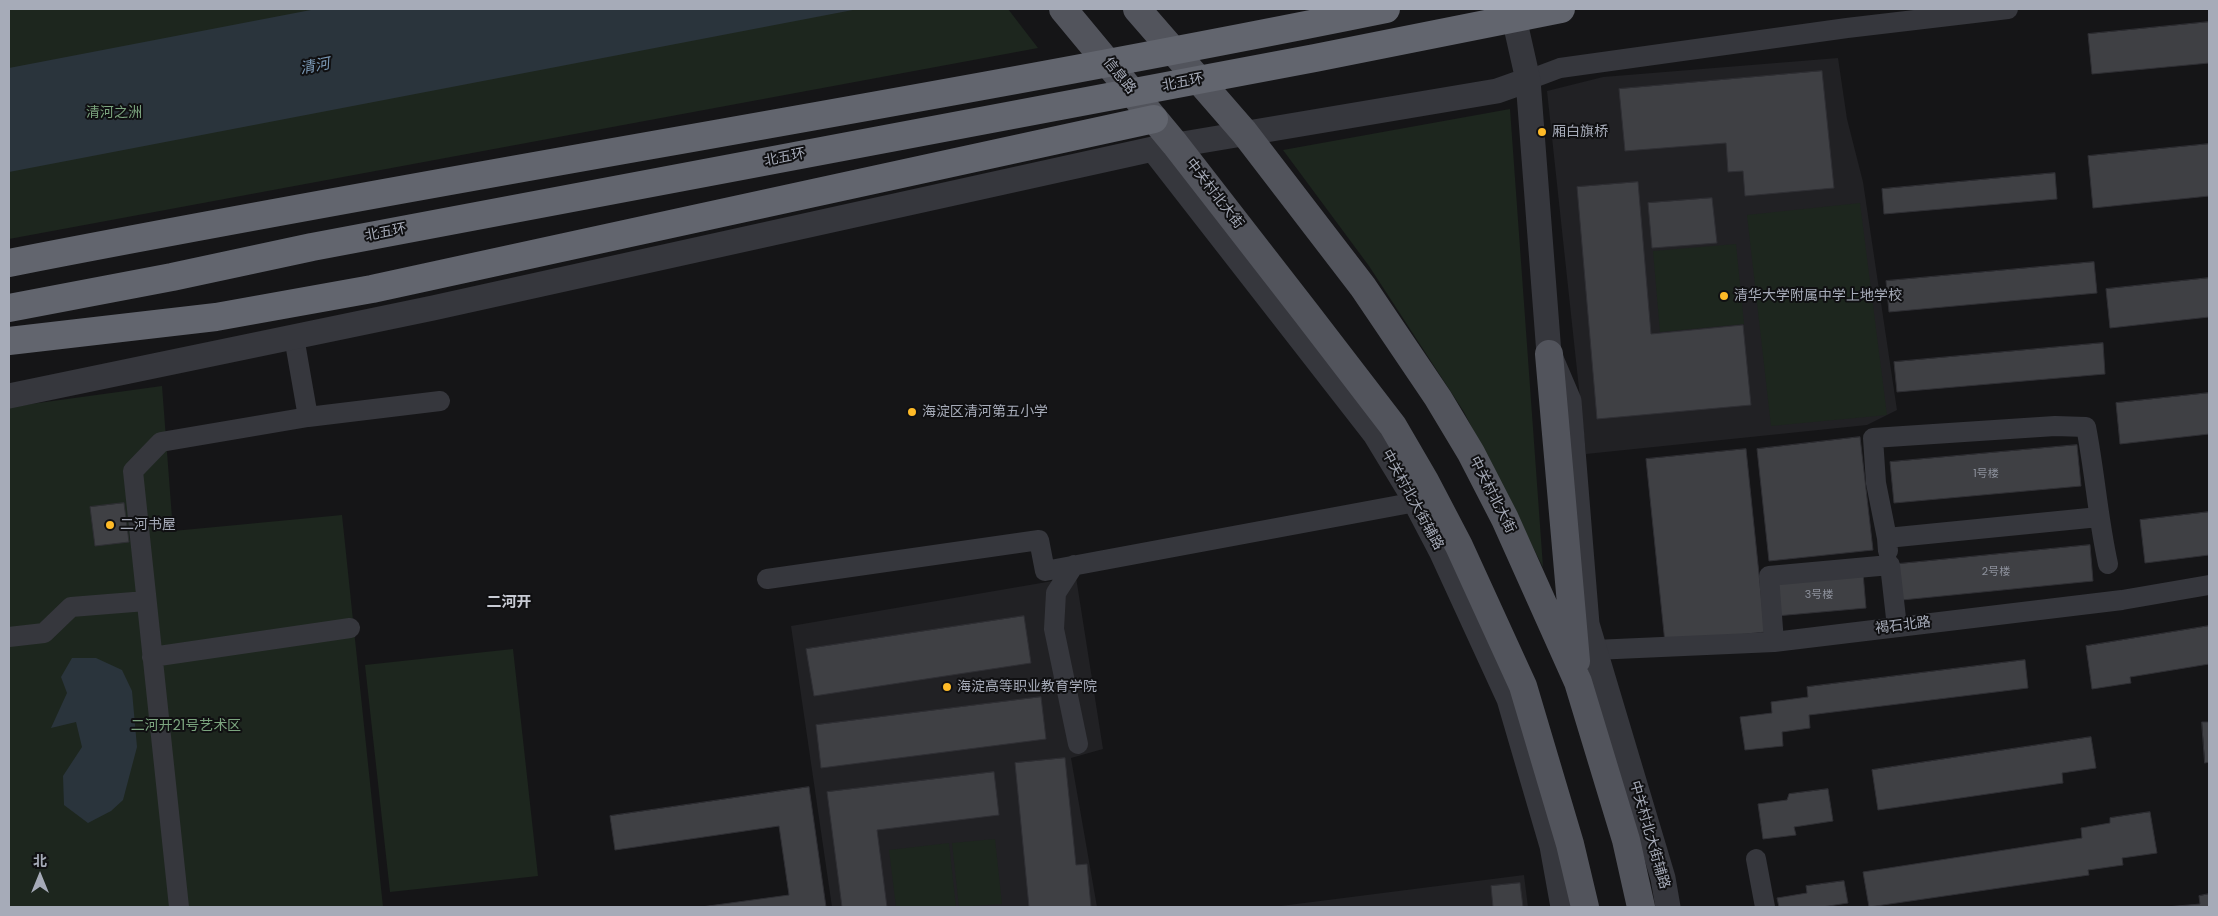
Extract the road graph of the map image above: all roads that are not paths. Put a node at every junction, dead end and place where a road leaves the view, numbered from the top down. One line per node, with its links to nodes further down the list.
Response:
1 (1386, 9): 11 (highway)
2 (1512, 9): 7 (street, 中关村北大街辅路)
3 (1560, 9): 12 (highway, 北五环)
4 (2008, 9): 7 (street)
5 (1140, 12): 9 (main road)
6 (1072, 19): 8 (main road, 信息路)
7 (1528, 80): 9 (street); 15 (street, 中关村北大街辅路)
8 (1154, 120): 10 (main road, 信息路); 14 (highway)
9 (1244, 132): 10 (street); 34 (main road, 中关村北大街)
10 (1164, 146): 13 (street); 19 (street, 中关村北大街辅路); 39 (main road, 中关村北大街)
11 (9, 263)
12 (9, 308)
13 (294, 337): 16 (street); 18 (street)
14 (9, 341)
15 (1549, 354): 32 (street, 中关村北大街辅路); 34 (main road)
16 (9, 396)
17 (440, 401): 18 (street)
18 (308, 417): 27 (street)
19 (1416, 502): 23 (street); 38 (street, 中关村北大街辅路)
20 (2099, 517): 21 (street); 21 (street); 22 (street)
21 (1887, 538): 24 (street)
22 (2108, 564)
23 (1074, 565): 25 (street); 35 (street)
24 (1890, 565): 28 (street); 31 (street)
25 (767, 580)
26 (2209, 585): 28 (street, 褐石北路)
27 (146, 601): 30 (street); 33 (street)
28 (1897, 627): 31 (street, 褐石北路)
29 (350, 628): 33 (street)
30 (9, 637)
31 (1774, 642): 32 (street, 褐石北路)
32 (1594, 650): 41 (street, 中关村北大街辅路)
33 (152, 657): 37 (street)
34 (1578, 682): 40 (main road, 中关村北大街)
35 (1078, 744)
36 (1756, 859): 42 (street)
37 (179, 907)
38 (1563, 907)
39 (1585, 907)
40 (1641, 907)
41 (1668, 907)
42 (1765, 907)

